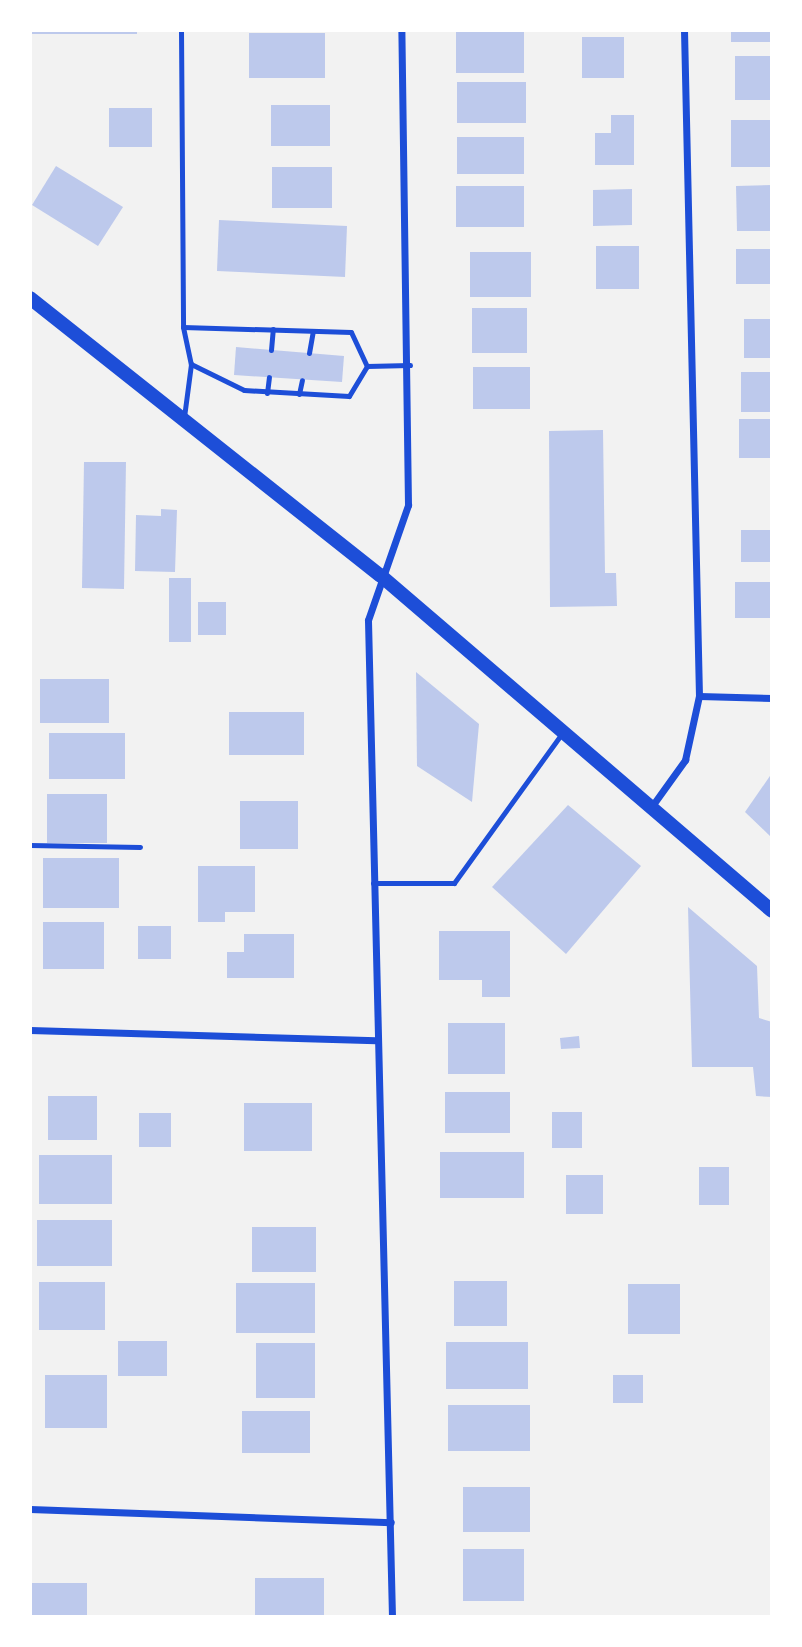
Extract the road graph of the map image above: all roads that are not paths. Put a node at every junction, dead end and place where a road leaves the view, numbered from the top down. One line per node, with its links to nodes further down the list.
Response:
1 (181, 30): 5 (lane)
2 (401, 30): 11 (street)
3 (684, 30): 19 (street)
4 (30, 298): 17 (main road)
5 (183, 327): 6 (lane); 10 (lane)
6 (273, 329): 7 (lane); 8 (lane)
7 (313, 331): 9 (lane); 12 (lane)
8 (271, 350)
9 (309, 353)
10 (191, 364): 15 (lane); 17 (lane)
11 (410, 365): 12 (lane); 18 (street)
12 (367, 366): 16 (lane)
13 (269, 377): 15 (lane)
14 (302, 380): 16 (lane)
15 (267, 393): 16 (lane)
16 (299, 394)
17 (184, 419): 18 (main road)
18 (380, 575): 21 (main road); 25 (street)
19 (699, 696): 20 (street); 22 (street)
20 (772, 698)
21 (563, 731): 22 (main road); 25 (lane)
22 (652, 806): 26 (main road)
23 (30, 845): 24 (lane)
24 (140, 847)
25 (373, 883): 28 (street)
26 (772, 911)
27 (30, 1030): 28 (street)
28 (376, 1040): 30 (street)
29 (30, 1509): 30 (street)
30 (391, 1522): 31 (street)
31 (392, 1617)

